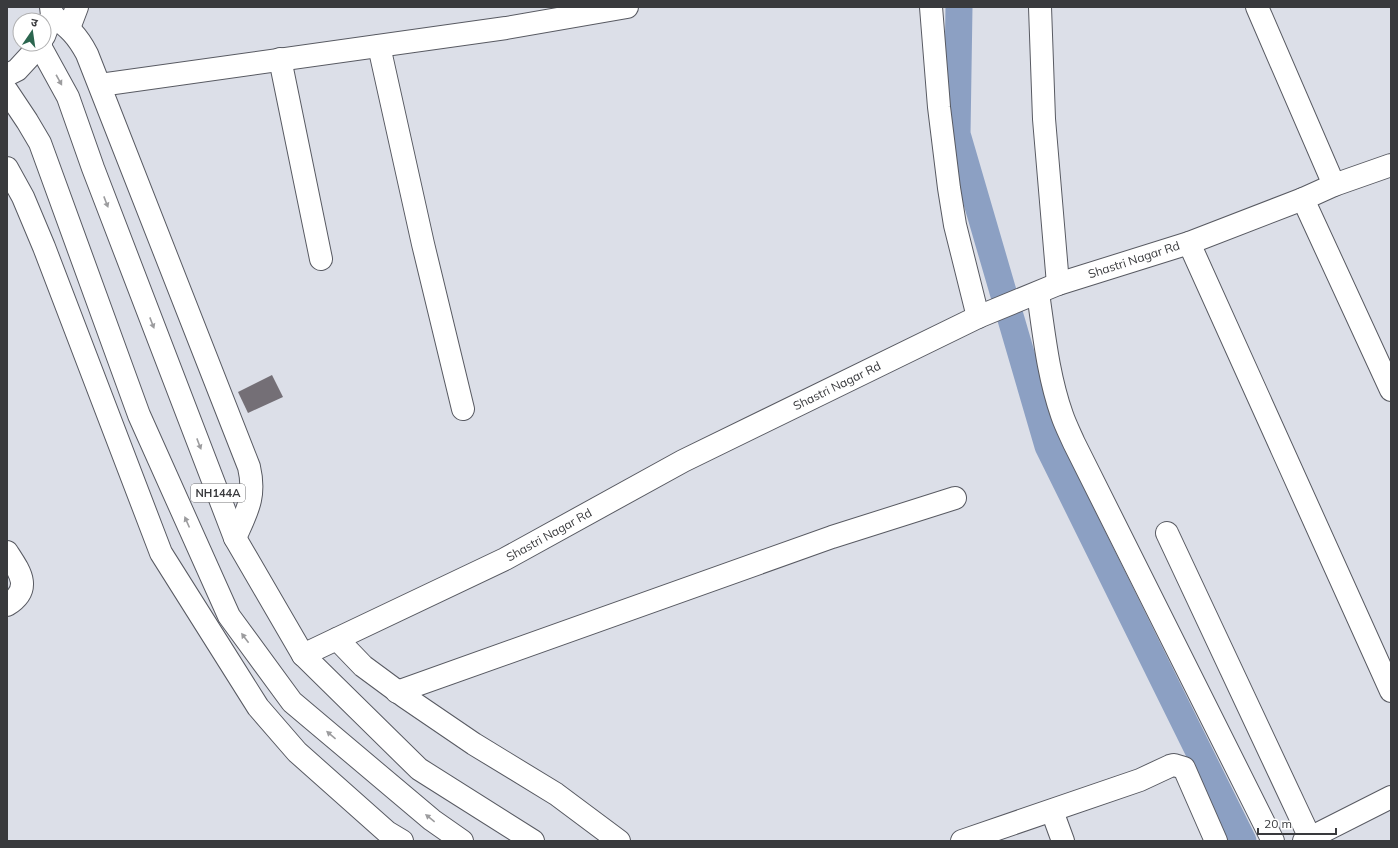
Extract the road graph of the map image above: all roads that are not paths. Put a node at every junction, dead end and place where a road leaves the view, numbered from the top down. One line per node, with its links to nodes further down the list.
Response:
1 (77, 7): 7 (main road)
2 (627, 7): 8 (main road)
3 (932, 7): 23 (main road)
4 (1040, 7): 21 (main road)
5 (1256, 7): 17 (main road)
6 (51, 11): 7 (main road)
7 (69, 28): 13 (main road)
8 (379, 46): 11 (main road); 25 (main road)
9 (33, 52): 12 (main road)
10 (47, 52): 28 (main road, NH144A, one-way to 28)
11 (280, 59): 13 (main road); 20 (main road)
12 (7, 75)
13 (100, 85): 28 (main road)
14 (7, 91): 39 (main road, NH144A, one-way to 14)
15 (1391, 165): 17 (main road, Shastri Nagar Rd)
16 (7, 168): 38 (main road)
17 (1334, 185): 18 (main road, Shastri Nagar Rd)
18 (1303, 199): 19 (main road, Shastri Nagar Rd); 24 (main road)
19 (1189, 243): 21 (main road, Shastri Nagar Rd); 33 (main road)
20 (321, 259)
21 (1058, 284): 22 (main road, Shastri Nagar Rd)
22 (1038, 293): 23 (main road, Shastri Nagar Rd); 45 (main road)
23 (986, 314): 31 (main road, Shastri Nagar Rd)
24 (1391, 390)
25 (463, 409)
26 (955, 498): 34 (main road)
27 (1167, 533): 37 (main road)
28 (235, 538): 32 (main road, NH144A)
29 (7, 552): 30 (main road)
30 (7, 605)
31 (337, 639): 32 (main road, Shastri Nagar Rd); 34 (main road)
32 (303, 655): 40 (main road, NH144A)
33 (1391, 691)
34 (397, 692): 41 (main road)
35 (1391, 798): 37 (main road)
36 (1052, 811): 42 (main road); 43 (main road); 44 (main road)
37 (1307, 839)
38 (402, 841)
39 (462, 841)
40 (533, 841)
41 (619, 841)
42 (962, 841)
43 (1063, 841)
44 (1216, 841)
45 (1273, 841)

